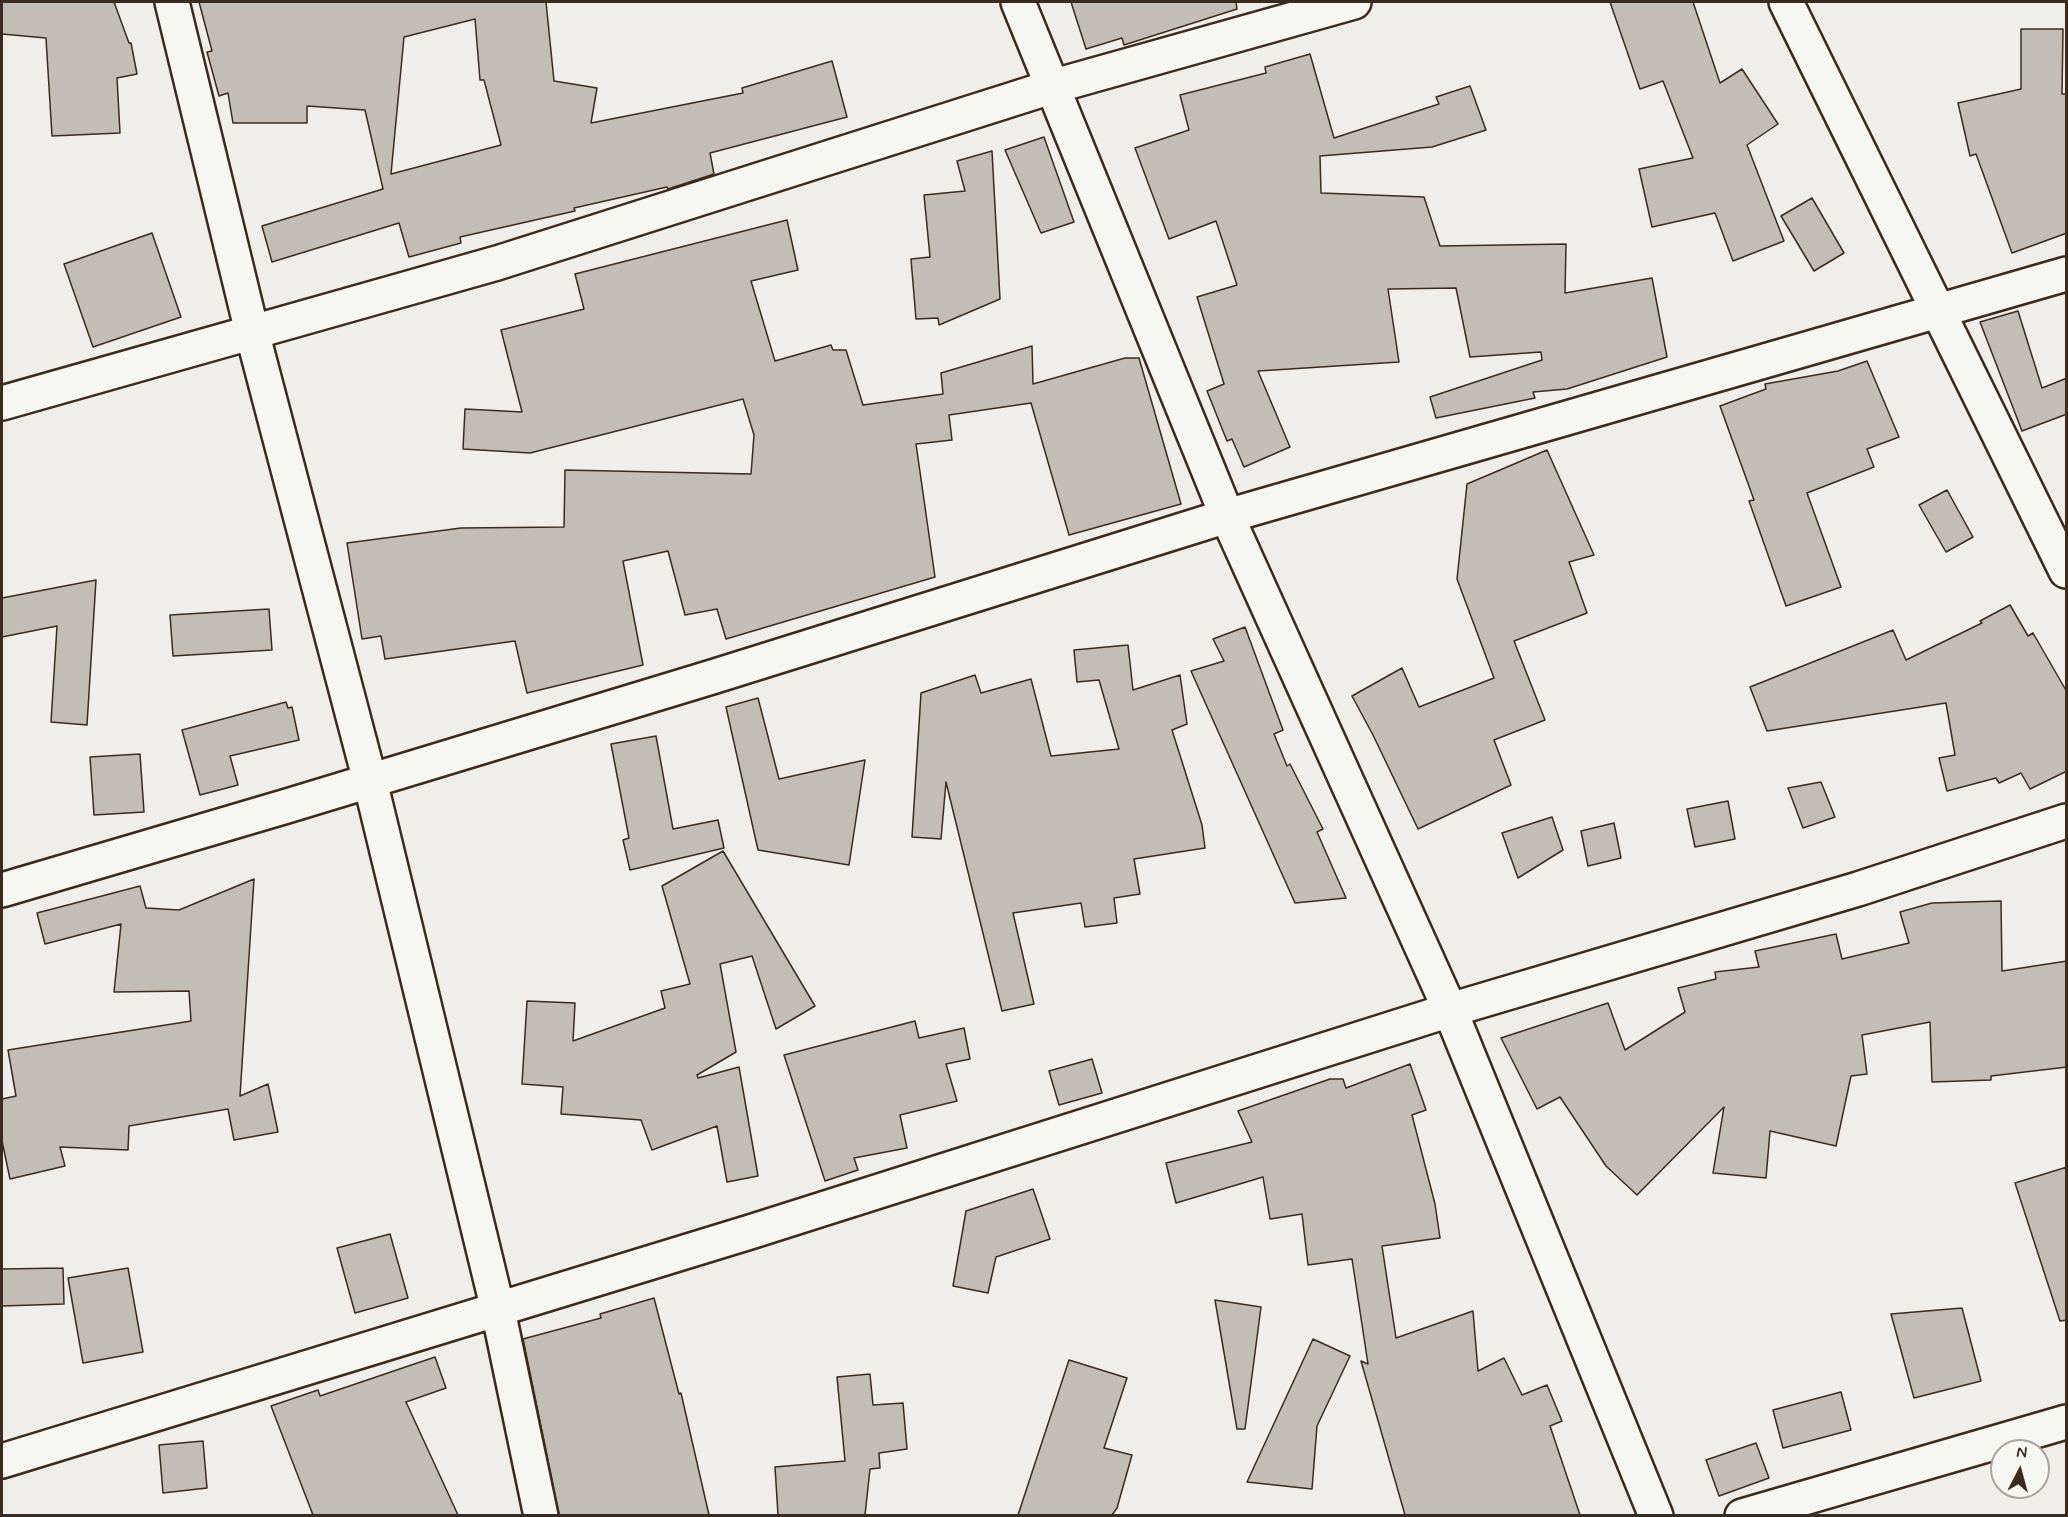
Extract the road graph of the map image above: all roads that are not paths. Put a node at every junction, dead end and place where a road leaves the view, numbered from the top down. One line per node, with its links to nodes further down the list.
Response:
1 (172, 2): 8 (street)
2 (1018, 2): 5 (street)
3 (1354, 2): 5 (street)
4 (1786, 2): 7 (street)
5 (1052, 87): 8 (street); 10 (street)
6 (2067, 274): 7 (street)
7 (1938, 311): 10 (street); 11 (street)
8 (252, 332): 9 (street); 12 (street)
9 (2, 403)
10 (1227, 516): 12 (street); 15 (street)
11 (2067, 571)
12 (370, 781): 14 (street); 16 (street)
13 (2067, 821): 15 (street)
14 (2, 890)
15 (1450, 1010): 16 (street); 20 (street)
16 (498, 1310): 18 (street); 19 (street)
17 (2067, 1422): 21 (street)
18 (2, 1461)
19 (542, 1515)
20 (1656, 1515)
21 (1742, 1515)

